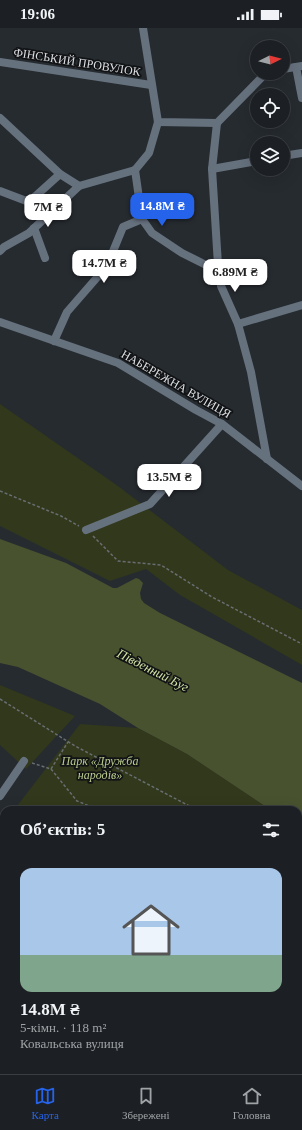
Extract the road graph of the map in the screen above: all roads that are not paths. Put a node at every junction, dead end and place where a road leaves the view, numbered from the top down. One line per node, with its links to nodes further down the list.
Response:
1 (143, 28): 5 (street)
2 (0, 62): 5 (street, ФІНСЬКИЙ ПРОВУЛОК)
3 (299, 66): 6 (street)
4 (259, 80): 9 (street)
5 (151, 86): 8 (street)
6 (302, 98)
7 (0, 118): 15 (street)
8 (158, 122): 9 (street); 14 (street)
9 (217, 124): 13 (street)
10 (302, 153): 11 (street)
11 (290, 155)
12 (250, 162): 13 (street)
13 (212, 169): 22 (street)
14 (135, 170): 16 (street); 18 (street)
15 (60, 174): 16 (street); 17 (street)
16 (79, 186): 19 (street)
17 (0, 191)
18 (142, 219): 22 (street); 26 (street)
19 (34, 228): 20 (street); 21 (street)
20 (0, 251)
21 (45, 258)
22 (218, 265): 25 (street)
23 (302, 305): 25 (street)
24 (0, 322): 26 (street, НАБЕРЕЖНА ВУЛИЦЯ)
25 (238, 324): 28 (street)
26 (54, 341): 27 (street, НАБЕРЕЖНА ВУЛИЦЯ)
27 (222, 424): 28 (street, НАБЕРЕЖНА ВУЛИЦЯ); 30 (street)
28 (267, 459): 29 (street, НАБЕРЕЖНА ВУЛИЦЯ)
29 (302, 486)
30 (86, 530)
31 (24, 761): 32 (street)
32 (0, 796)

